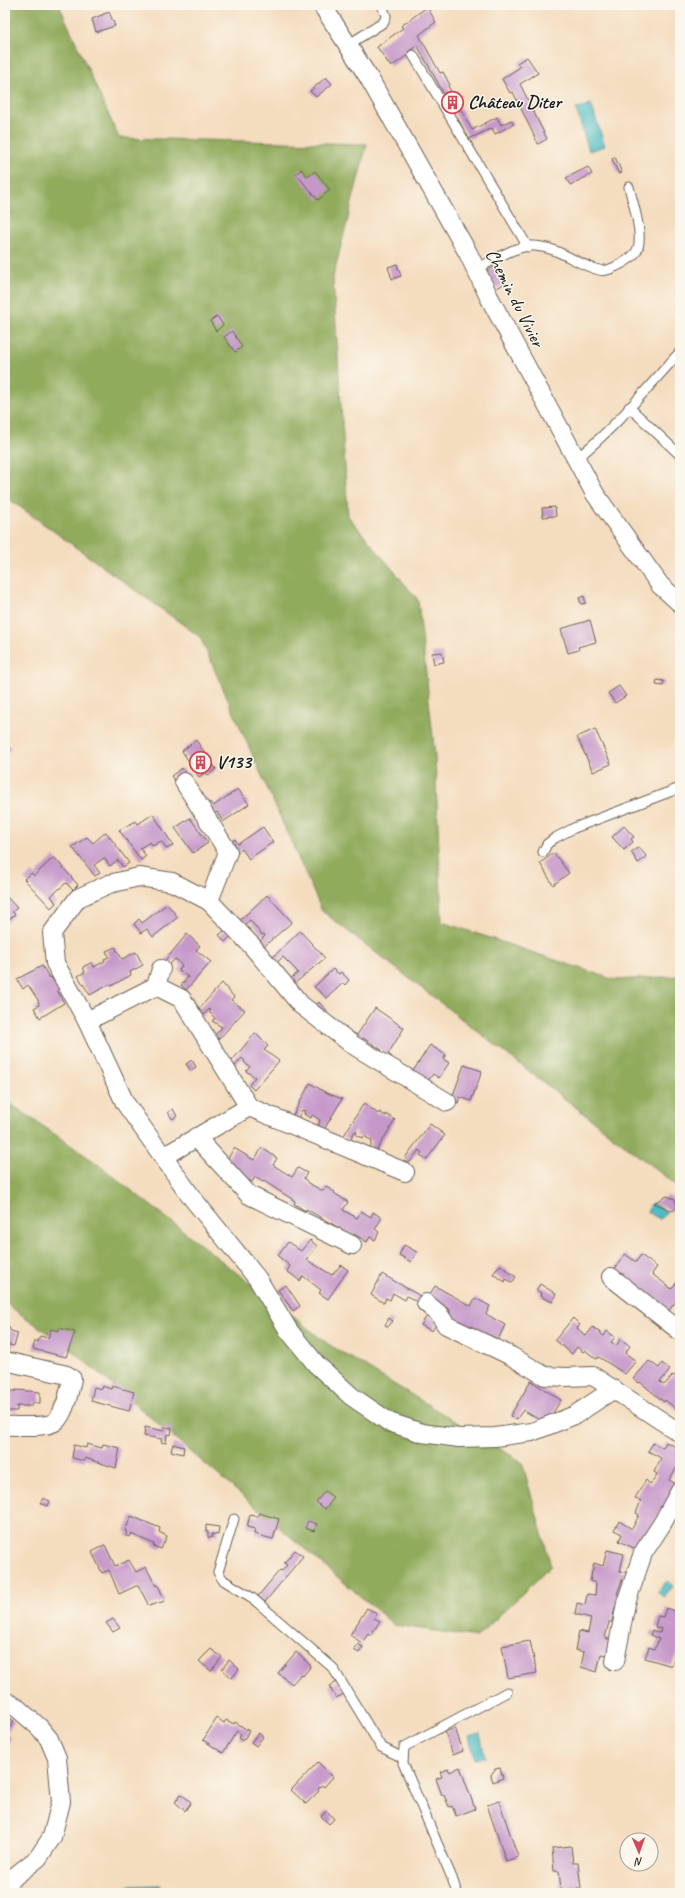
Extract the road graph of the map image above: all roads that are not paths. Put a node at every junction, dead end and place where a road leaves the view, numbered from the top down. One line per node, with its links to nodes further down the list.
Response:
1 (322, 5): 3 (street, Chemin du Vivier)
2 (382, 5): 3 (lane)
3 (348, 46): 7 (street, Chemin du Vivier)
4 (413, 55): 6 (lane)
5 (629, 187): 6 (lane)
6 (528, 247): 7 (lane)
7 (476, 269): 11 (street, Chemin du Vivier)
8 (680, 352): 9 (lane)
9 (630, 407): 10 (lane); 11 (lane)
10 (680, 456)
11 (576, 459): 12 (street, Chemin du Vivier)
12 (680, 603)
13 (184, 782): 16 (street)
14 (680, 788): 15 (lane)
15 (543, 852)
16 (209, 901): 17 (street); 18 (street)
17 (87, 1021): 19 (street); 21 (street)
18 (447, 1102)
19 (249, 1107): 20 (street); 22 (street)
20 (196, 1136): 21 (street); 23 (street)
21 (164, 1157): 28 (street)
22 (405, 1172)
23 (352, 1245)
24 (611, 1277): 26 (street)
25 (426, 1303): 28 (street)
26 (680, 1331)
27 (5, 1361): 29 (street)
28 (614, 1389): 30 (street)
29 (5, 1426)
30 (680, 1433)
31 (680, 1491): 33 (street)
32 (234, 1518): 36 (lane)
33 (615, 1661)
34 (507, 1692): 36 (lane)
35 (5, 1701): 37 (street)
36 (403, 1758): 38 (lane)
37 (5, 1884)
38 (457, 1893)

